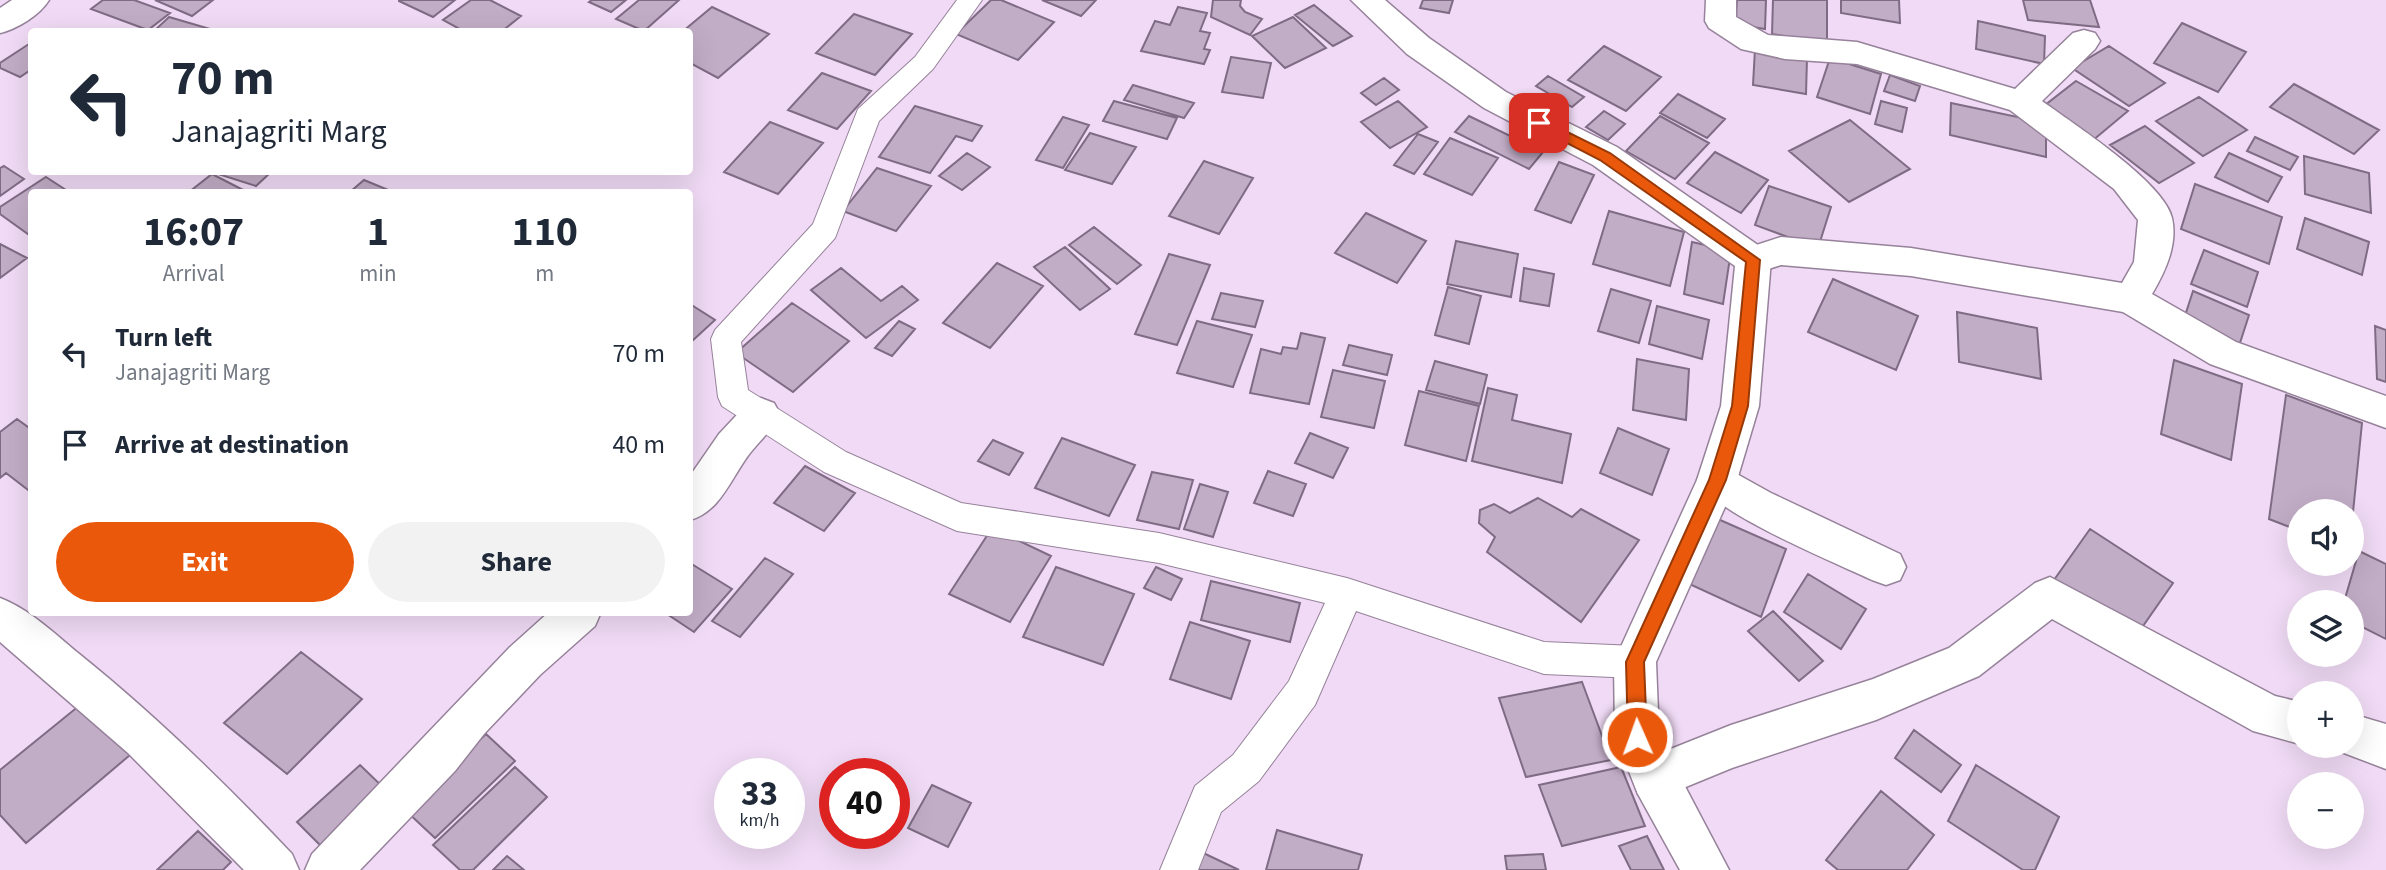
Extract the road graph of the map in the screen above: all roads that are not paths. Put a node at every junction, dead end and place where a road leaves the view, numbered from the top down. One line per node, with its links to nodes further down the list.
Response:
1 (34, 0): 5 (street)
2 (970, 0): 11 (lane)
3 (1366, 0): 8 (street)
4 (1721, 0): 7 (street)
5 (0, 23)
6 (2084, 41): 7 (street)
7 (2021, 102): 9 (street)
8 (1753, 260): 9 (street); 12 (street)
9 (2131, 299): 10 (street)
10 (2386, 411)
11 (761, 414): 13 (street); 15 (lane)
12 (1717, 480): 14 (street); 18 (street)
13 (693, 500)
14 (1886, 567)
15 (1347, 593): 18 (lane); 25 (lane)
16 (576, 616): 24 (street)
17 (0, 617): 23 (street)
18 (1635, 662): 22 (street)
19 (2287, 720): 22 (street)
20 (2364, 739): 21 (street)
21 (2386, 747)
22 (1654, 778): 26 (street)
23 (276, 870)
24 (328, 870)
25 (1179, 870)
26 (1706, 870)

